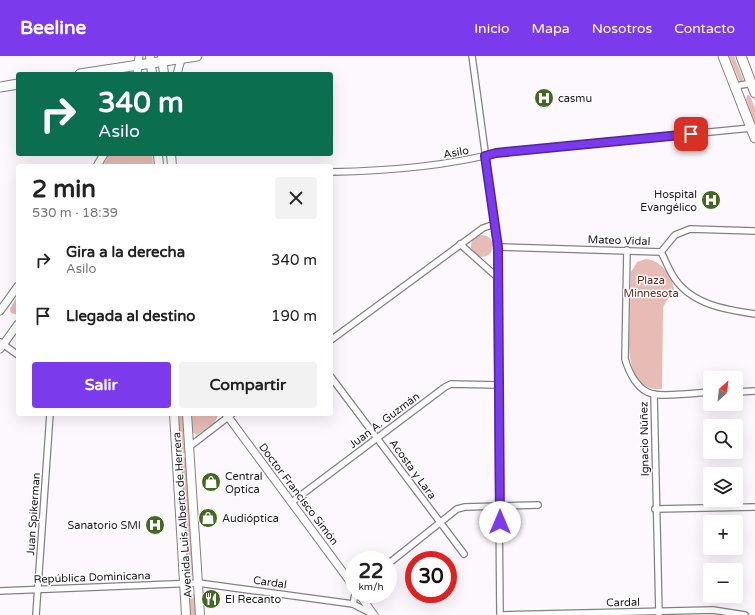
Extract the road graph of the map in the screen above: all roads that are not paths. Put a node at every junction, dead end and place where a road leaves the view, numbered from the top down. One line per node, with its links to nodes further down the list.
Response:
1 (197, 56): 5 (main road)
2 (472, 56): 19 (street)
3 (723, 56): 15 (main road)
4 (741, 56): 13 (main road)
5 (182, 57): 6 (main road); 12 (street)
6 (162, 59): 7 (main road); 11 (main road)
7 (151, 60): 8 (main road); 10 (main road)
8 (138, 65): 9 (main road)
9 (104, 72)
10 (152, 72)
11 (164, 72)
12 (178, 72)
13 (753, 83): 15 (street); 17 (main road)
14 (16, 84): 16 (main road)
15 (735, 86): 18 (main road)
16 (0, 87)
17 (755, 93)
18 (754, 134): 19 (street, Asilo)
19 (485, 156): 20 (street, Asilo); 21 (street)
20 (333, 172)
21 (495, 224): 23 (street); 24 (street)
22 (755, 231): 26 (street, Mateo Vidal)
23 (460, 244): 27 (street); 32 (street)
24 (498, 247): 25 (street, Mateo Vidal); 27 (street)
25 (627, 250): 26 (street, Mateo Vidal); 40 (street, Ignacio Núñez)
26 (661, 252): 30 (street)
27 (497, 277): 36 (street)
28 (16, 289): 29 (street)
29 (0, 311)
30 (755, 314)
31 (16, 326): 33 (street)
32 (333, 339)
33 (1, 345): 34 (street)
34 (16, 354)
35 (333, 380): 46 (street, Acosta y Lara)
36 (499, 385): 46 (street, Juan A. Guzmán); 50 (street)
37 (755, 391): 39 (street)
38 (703, 392): 40 (street)
39 (743, 392)
40 (654, 394): 52 (street, Ignacio Núñez)
41 (50, 416): 59 (street, Juan Spikerman)
42 (174, 416): 57 (main road, Avenida Luis Alberto de Herrera)
43 (187, 416): 47 (main road, Avenida Luis Alberto de Herrera)
44 (227, 416): 47 (street)
45 (229, 416): 48 (street, Doctor Francisco Simón)
46 (377, 438): 48 (street, Juan A. Guzmán); 53 (street, Acosta y Lara)
47 (189, 447): 58 (main road, Avenida Luis Alberto de Herrera)
48 (292, 502): 56 (street, Doctor Francisco Simón)
49 (538, 505): 50 (street)
50 (499, 506): 53 (street); 69 (street)
51 (755, 506): 52 (street)
52 (655, 509): 63 (street, Ignacio Núñez)
53 (440, 523): 54 (street, Acosta y Lara); 55 (street)
54 (464, 554)
55 (397, 557)
56 (345, 575)
57 (184, 583): 58 (street, Cardal); 59 (street, República Dominicana); 66 (main road, Avenida Luis Alberto de Herrera)
58 (198, 583): 62 (street, Cardal); 67 (main road, Avenida Luis Alberto de Herrera)
59 (38, 590): 60 (street, República Dominicana); 65 (street, Juan Spikerman)
60 (0, 591)
61 (365, 603): 68 (street)
62 (353, 604): 68 (street, Cardal)
63 (659, 613): 64 (street, Cardal); 70 (street, Cardal)
64 (542, 614): 69 (street, Cardal)
65 (36, 615)
66 (186, 615)
67 (200, 615)
68 (374, 615)
69 (501, 615)
70 (744, 615)

